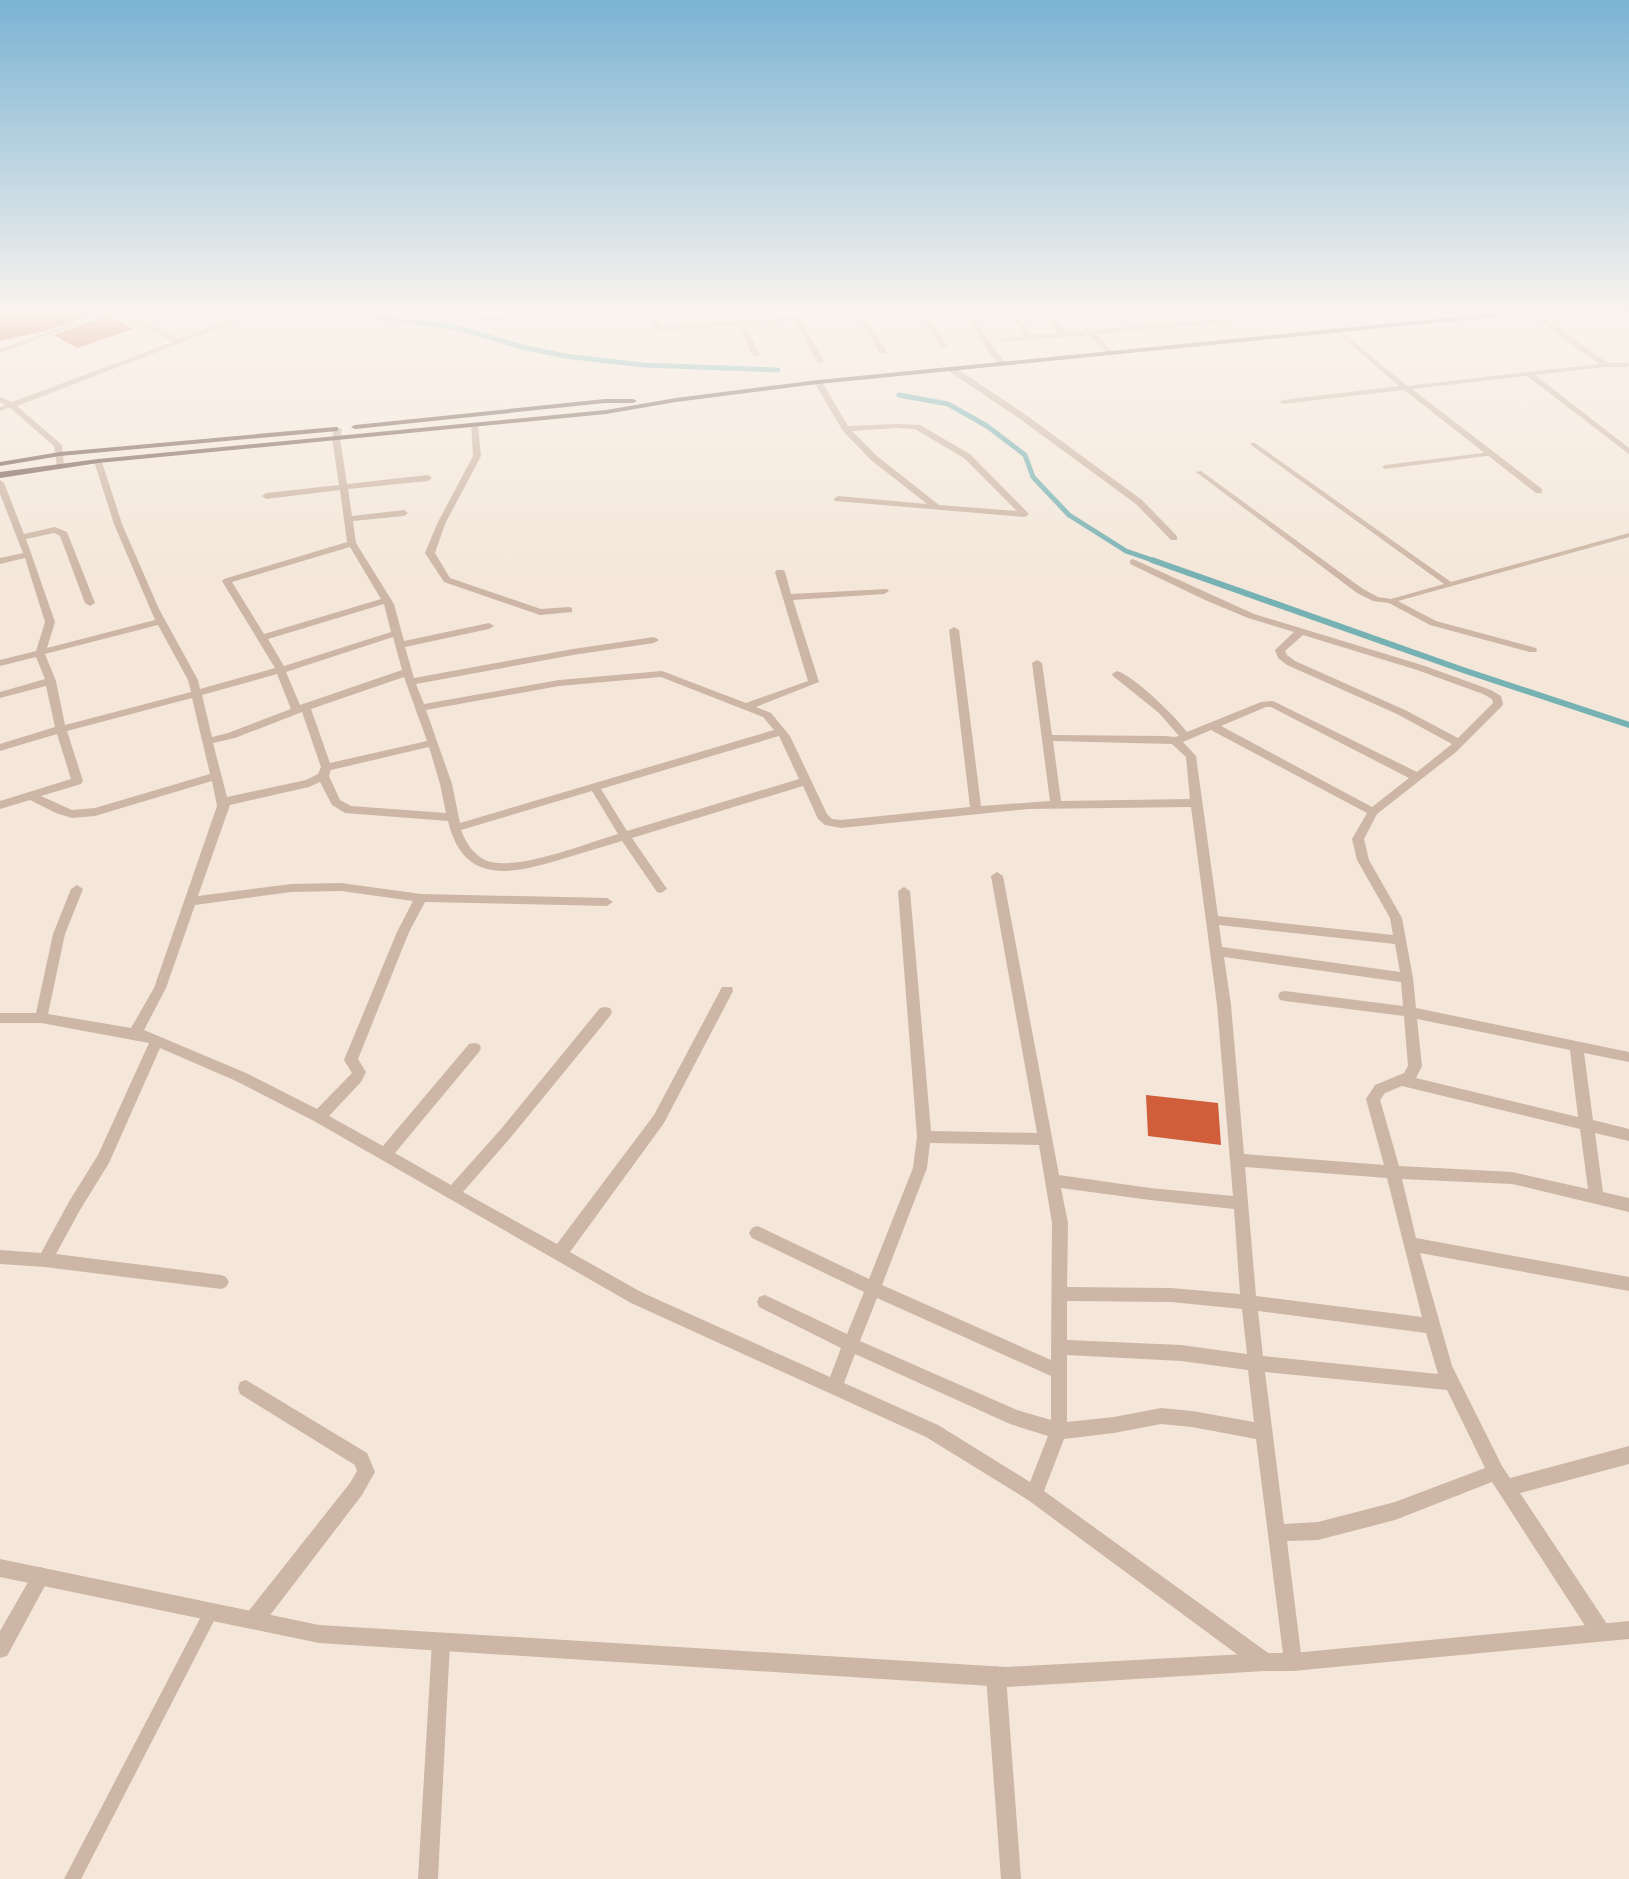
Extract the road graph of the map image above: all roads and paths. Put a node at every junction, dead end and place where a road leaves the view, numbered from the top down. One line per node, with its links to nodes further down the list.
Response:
1 (5, 402): 9 (street)
2 (21, 402): 9 (street)
3 (599, 402): 13 (main road)
4 (666, 402): 11 (main road)
5 (830, 402): 12 (street)
6 (1001, 402): 35 (street)
7 (1423, 402): 17 (street)
8 (1563, 402): 15 (street)
9 (12, 405): 10 (lane); 16 (street)
10 (0, 410)
11 (474, 424): 13 (main road); 47 (street)
12 (846, 429): 30 (street); 30 (street)
13 (337, 434): 16 (main road); 18 (main road); 26 (street)
14 (1253, 444): 41 (lane)
15 (1629, 452)
16 (60, 454): 19 (main road); 20 (street)
17 (1492, 454): 21 (lane); 27 (street)
18 (98, 461): 20 (main road); 48 (street)
19 (0, 464)
20 (60, 466): 23 (main road)
21 (1385, 467)
22 (1199, 472): 45 (lane)
23 (0, 475)
24 (428, 478): 26 (street)
25 (0, 483): 34 (street)
26 (345, 487): 28 (street); 32 (street)
27 (1539, 491)
28 (266, 496)
29 (838, 499): 30 (street)
30 (937, 507)
31 (404, 513): 32 (street)
32 (349, 519): 36 (street)
33 (1629, 535): 41 (lane)
34 (21, 537): 37 (street); 46 (street)
35 (1174, 538)
36 (352, 543): 44 (street); 53 (street)
37 (28, 554): 38 (street); 57 (street)
38 (0, 561)
39 (1133, 562): 51 (street)
40 (780, 572): 43 (street)
41 (1450, 585): 45 (lane)
42 (884, 591): 43 (street)
43 (788, 597): 66 (street)
44 (387, 600): 52 (street); 53 (street)
45 (1391, 601): 56 (lane)
46 (90, 604)
47 (569, 610)
48 (161, 621): 57 (street); 64 (street)
49 (488, 626): 55 (street)
50 (954, 630): 88 (street)
51 (1300, 632): 76 (street); 76 (street)
52 (397, 633): 55 (street); 60 (street)
53 (262, 638): 60 (street)
54 (654, 640): 62 (street)
55 (400, 645): 62 (street)
56 (1533, 650)
57 (40, 654): 58 (street); 63 (street)
58 (0, 663)
59 (1037, 663): 72 (street)
60 (281, 670): 64 (street); 67 (street)
61 (1117, 674): 73 (street)
62 (409, 676): 67 (street); 68 (street)
63 (50, 681): 65 (street); 70 (street)
64 (196, 694): 70 (street); 74 (street)
65 (0, 695)
66 (746, 707): 68 (street); 71 (street)
67 (301, 708): 74 (street); 78 (street)
68 (420, 708): 75 (street)
69 (1212, 726): 73 (street); 80 (street); 89 (street)
70 (61, 729): 77 (street); 83 (street)
71 (780, 732): 81 (street); 82 (street)
72 (1047, 738): 73 (street); 86 (street)
73 (1180, 739): 84 (street)
74 (208, 741): 79 (street)
75 (432, 743): 78 (street); 90 (street)
76 (1459, 743): 80 (street)
77 (0, 748)
78 (325, 771): 87 (street); 90 (street)
79 (216, 776): 83 (street); 87 (street)
80 (1417, 777): 89 (street)
81 (806, 782): 88 (street); 91 (street)
82 (595, 788): 90 (street); 91 (street)
83 (30, 795): 85 (street)
84 (1196, 802): 86 (street); 99 (street)
85 (0, 805)
86 (1056, 805): 88 (street)
87 (223, 806): 97 (street)
88 (976, 810)
89 (1373, 812): 100 (street)
90 (454, 822): 91 (street)
91 (624, 835): 94 (street)
92 (997, 876): 119 (street)
93 (78, 889): 108 (street)
94 (661, 889)
95 (904, 891): 118 (street)
96 (421, 898): 97 (street); 98 (street); 115 (street)
97 (190, 900): 109 (street)
98 (607, 902)
99 (1212, 920): 100 (street); 101 (street)
100 (1400, 940): 102 (street)
101 (1216, 952): 102 (street); 121 (street)
102 (1406, 978): 106 (street)
103 (727, 991): 130 (street)
104 (1285, 996): 106 (street)
105 (606, 1012): 124 (street)
106 (1410, 1012): 111 (street); 114 (street)
107 (0, 1018): 108 (street)
108 (41, 1018): 109 (street)
109 (135, 1034): 110 (street)
110 (157, 1040): 115 (street); 132 (street)
111 (1576, 1045): 113 (street); 116 (street)
112 (474, 1048): 120 (street)
113 (1629, 1058)
114 (1402, 1080): 116 (street); 122 (street)
115 (319, 1117): 120 (street)
116 (1586, 1123): 117 (street); 125 (street)
117 (1629, 1135)
118 (924, 1137): 119 (street); 135 (street)
119 (1043, 1139): 123 (street)
120 (384, 1155): 124 (street)
121 (1237, 1160): 122 (street); 126 (street)
122 (1393, 1172): 125 (street); 129 (street)
123 (1051, 1180): 126 (street); 136 (street)
124 (452, 1194): 130 (street)
125 (1596, 1197): 127 (street)
126 (1241, 1202): 138 (street)
127 (1629, 1205)
128 (757, 1233): 135 (street)
129 (1410, 1244): 134 (street); 139 (street)
130 (559, 1254): 145 (street)
131 (0, 1257): 132 (street)
132 (45, 1260): 133 (street)
133 (221, 1282)
134 (1629, 1284)
135 (872, 1288): 140 (street); 143 (street)
136 (1060, 1294): 138 (street); 141 (street)
137 (765, 1302): 140 (street)
138 (1249, 1302): 139 (street); 142 (street)
139 (1433, 1326): 144 (street)
140 (850, 1344): 145 (street); 147 (street)
141 (1060, 1347): 142 (street); 143 (street)
142 (1257, 1363): 144 (street); 148 (street)
143 (1060, 1372): 147 (street)
144 (1452, 1383): 150 (street)
145 (834, 1387): 152 (street)
146 (246, 1388): 157 (street)
147 (1059, 1431): 148 (street); 152 (street)
148 (1264, 1432): 153 (street)
149 (1629, 1455): 151 (street)
150 (1496, 1472): 151 (street); 153 (street)
151 (1507, 1488): 159 (street)
152 (1034, 1494): 162 (street)
153 (1277, 1533): 163 (street)
154 (0, 1568): 155 (street)
155 (40, 1576): 156 (street); 161 (street)
156 (211, 1612): 157 (street); 165 (lane)
157 (254, 1620): 160 (street)
158 (1629, 1630): 159 (street)
159 (1600, 1631): 163 (street)
160 (441, 1642): 164 (street); 166 (street)
161 (0, 1649)
162 (1264, 1662): 163 (street); 164 (street)
163 (1293, 1662)
164 (996, 1676): 167 (street)
165 (72, 1879)
166 (428, 1879)
167 (1011, 1879)

